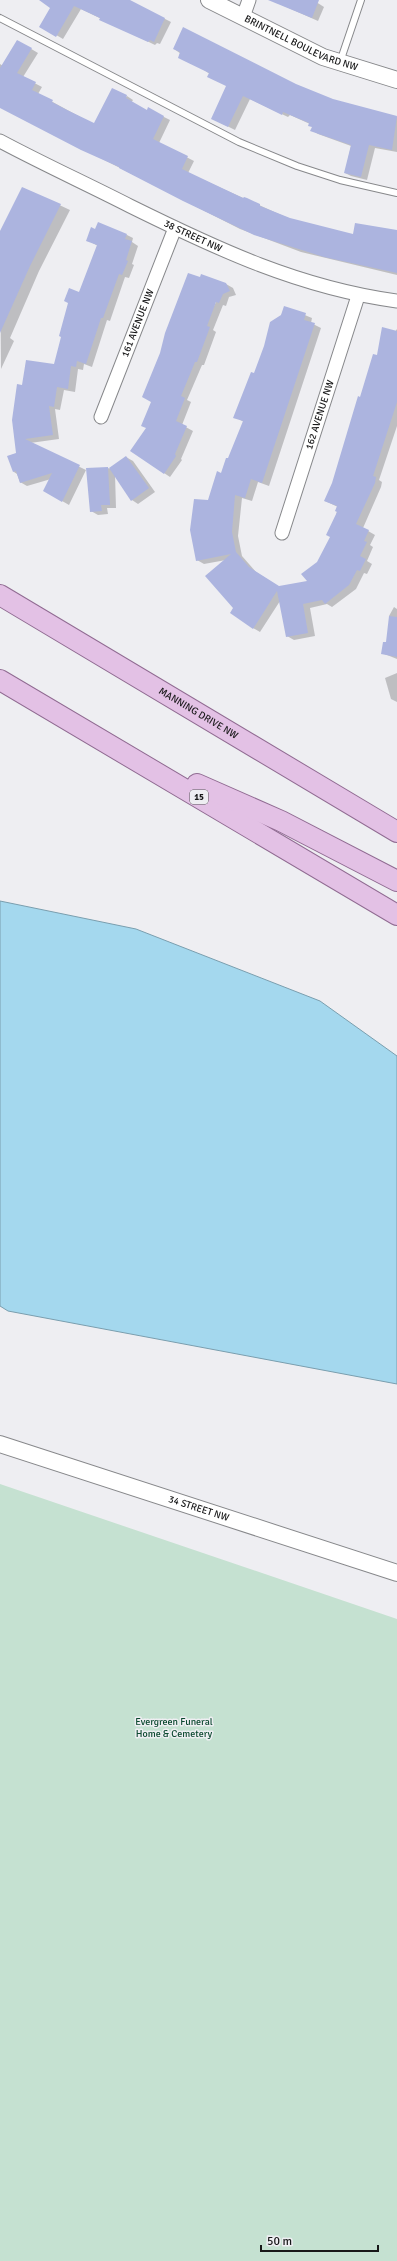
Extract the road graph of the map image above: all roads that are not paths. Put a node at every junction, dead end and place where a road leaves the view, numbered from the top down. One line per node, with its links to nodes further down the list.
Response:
1 (209, 0): 4 (street, BRINTNELL BOULEVARD NW)
2 (249, 0): 4 (street)
3 (361, 0): 6 (lane)
4 (243, 17): 6 (street, BRINTNELL BOULEVARD NW)
5 (0, 18): 9 (lane)
6 (340, 63): 7 (street, BRINTNELL BOULEVARD NW)
7 (397, 80)
8 (1, 144): 10 (street, 38 STREET NW)
9 (397, 193)
10 (175, 228): 11 (street, 38 STREET NW); 13 (street, 161 AVENUE NW)
11 (358, 296): 12 (street, 38 STREET NW); 14 (street, 162 AVENUE NW)
12 (397, 301)
13 (101, 417)
14 (282, 533)
15 (0, 595): 18 (main road, MANNING DRIVE NW)
16 (0, 680): 17 (main road, 15)
17 (139, 762): 19 (main road); 20 (main road, 15)
18 (397, 832)
19 (397, 881)
20 (397, 915)
21 (0, 1444): 22 (street, 34 STREET NW)
22 (397, 1573)

